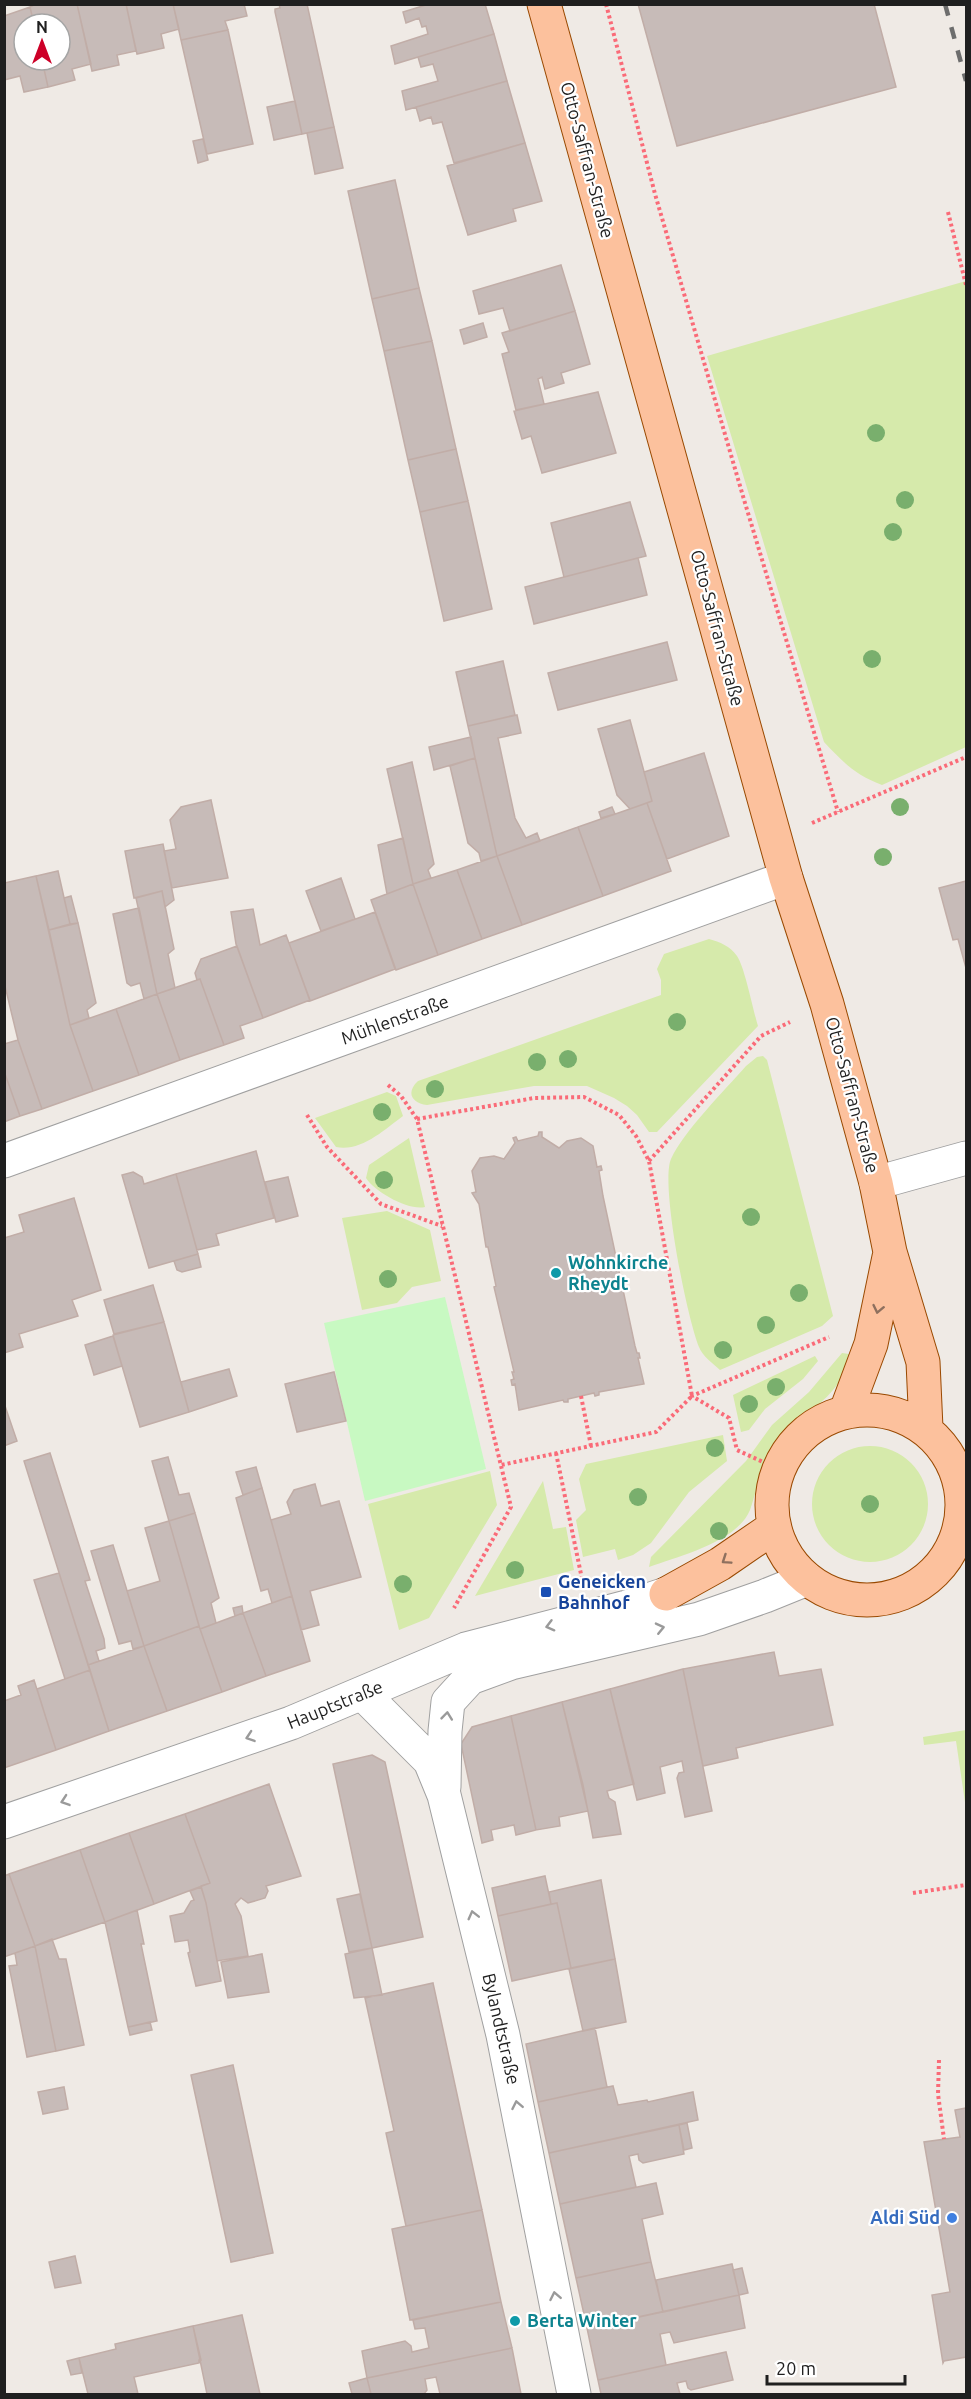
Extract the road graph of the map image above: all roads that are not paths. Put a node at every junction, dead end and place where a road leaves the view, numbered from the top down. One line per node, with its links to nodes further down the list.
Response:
1 (544, 4): 2 (main road, Otto-Saffran-Straße)
2 (786, 878): 4 (street, Mühlenstraße); 5 (main road, Otto-Saffran-Straße)
3 (966, 1158): 5 (street)
4 (4, 1161)
5 (876, 1183): 6 (main road, Otto-Saffran-Straße)
6 (890, 1252): 7 (main road, Otto-Saffran-Straße, one-way to 7); 8 (main road, Otto-Saffran-Straße)
7 (846, 1411): 8 (main road); 10 (main road)
8 (926, 1428): 9 (main road)
9 (965, 1498): 11 (main road)
10 (774, 1527): 12 (main road); 13 (main road, one-way to 13)
11 (954, 1564): 12 (main road)
12 (807, 1579): 15 (street, one-way to 12)
13 (666, 1594): 14 (street, Hauptstraße, one-way to 14)
14 (363, 1694): 15 (street, Bylandtstraße); 16 (street, Hauptstraße, one-way to 16)
15 (444, 1795): 17 (street, Bylandtstraße, one-way to 15)
16 (4, 1822)
17 (574, 2394)

